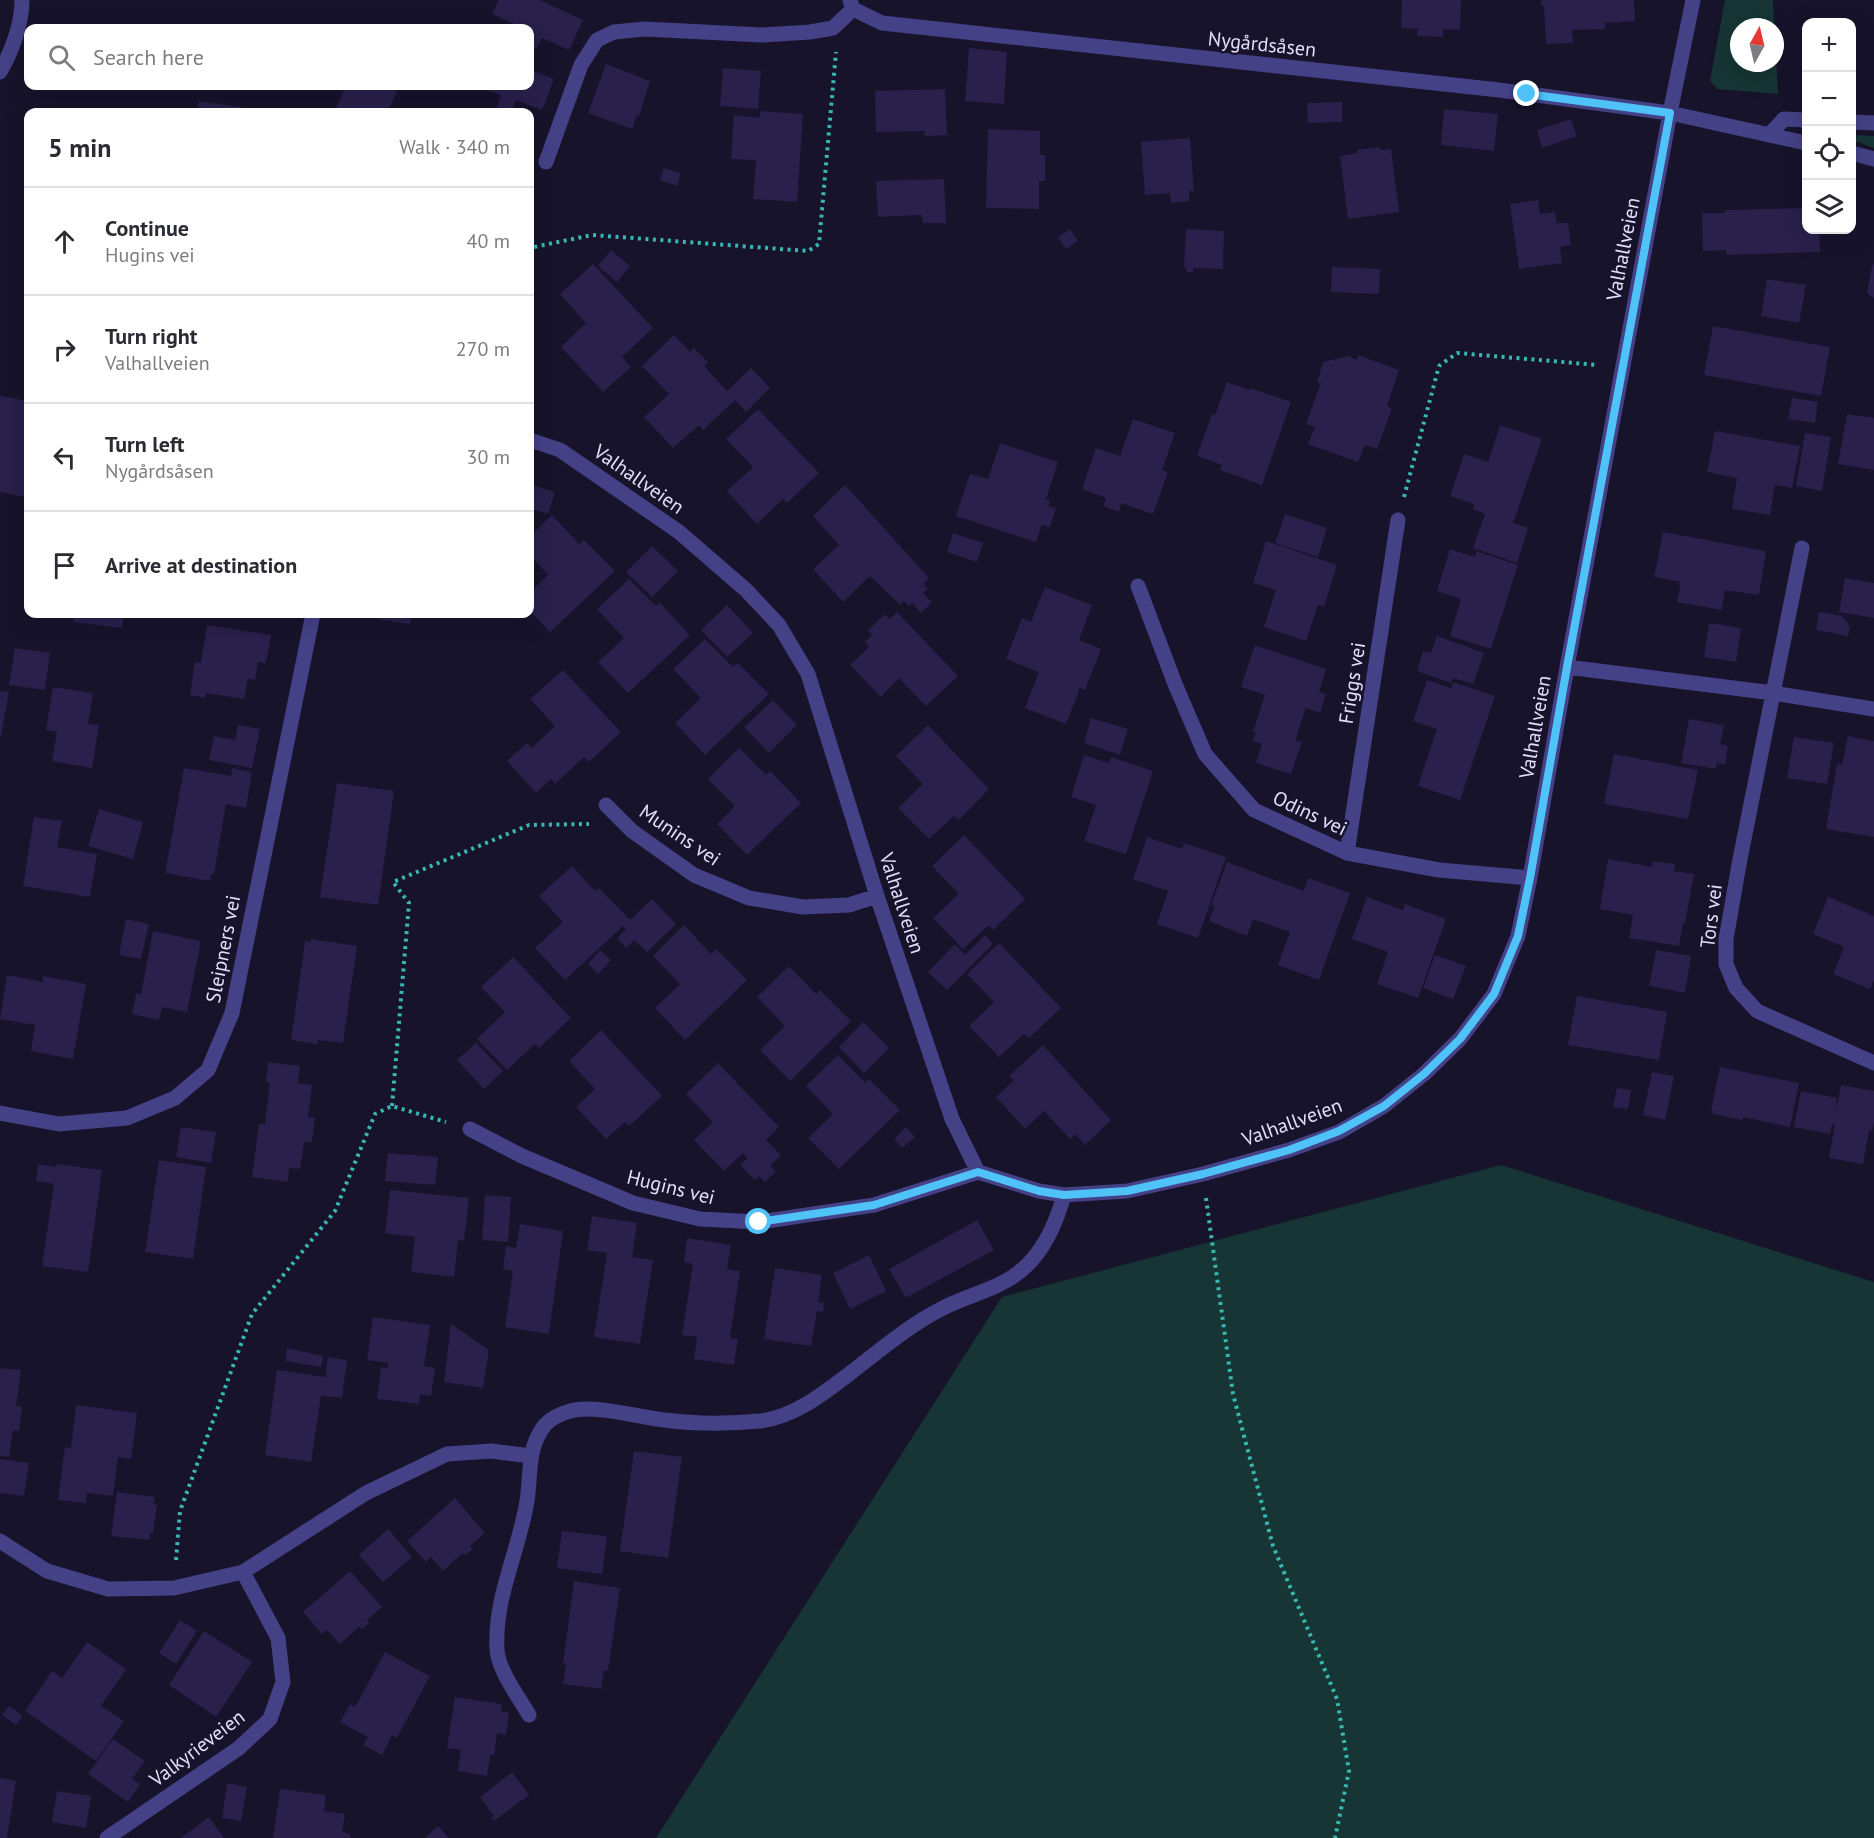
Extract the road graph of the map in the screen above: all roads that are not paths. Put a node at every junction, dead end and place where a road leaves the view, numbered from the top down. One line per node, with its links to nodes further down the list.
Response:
1 (22, 0): 4 (street)
2 (1693, 0): 5 (street, Valhallveien)
3 (851, 5): 5 (street, Nygårdsåsen); 13 (street, Nygårdsåsen)
4 (0, 72)
5 (1670, 113): 9 (street, Nygårdsåsen); 19 (street, Valhallveien)
6 (1802, 120): 9 (street)
7 (1856, 122): 8 (street)
8 (1874, 123)
9 (1769, 135): 10 (street, Nygårdsåsen)
10 (1802, 142)
11 (1856, 154): 12 (street)
12 (1874, 159)
13 (546, 162)
14 (534, 441): 25 (street, Valhallveien)
15 (1398, 520): 23 (street, Friggs vei)
16 (1802, 548): 20 (street, Tors vei)
17 (1138, 586): 23 (street, Odins vei)
18 (312, 618): 27 (street, Sleipners vei)
19 (1567, 667): 20 (street); 24 (street, Valhallveien)
20 (1773, 693): 21 (street); 26 (street, Tors vei)
21 (1874, 709)
22 (606, 805): 25 (street, Munins vei)
23 (1347, 853): 24 (street, Odins vei)
24 (1530, 878): 30 (street, Valhallveien)
25 (877, 896): 29 (street, Valhallveien)
26 (1874, 1063)
27 (0, 1113)
28 (470, 1129): 29 (street, Hugins vei)
29 (978, 1172): 30 (street, Valhallveien)
30 (1064, 1195): 31 (street)
31 (531, 1456): 33 (street); 34 (street)
32 (0, 1541): 33 (street)
33 (243, 1572): 35 (street, Valkyrieveien)
34 (529, 1715)
35 (107, 1838)

